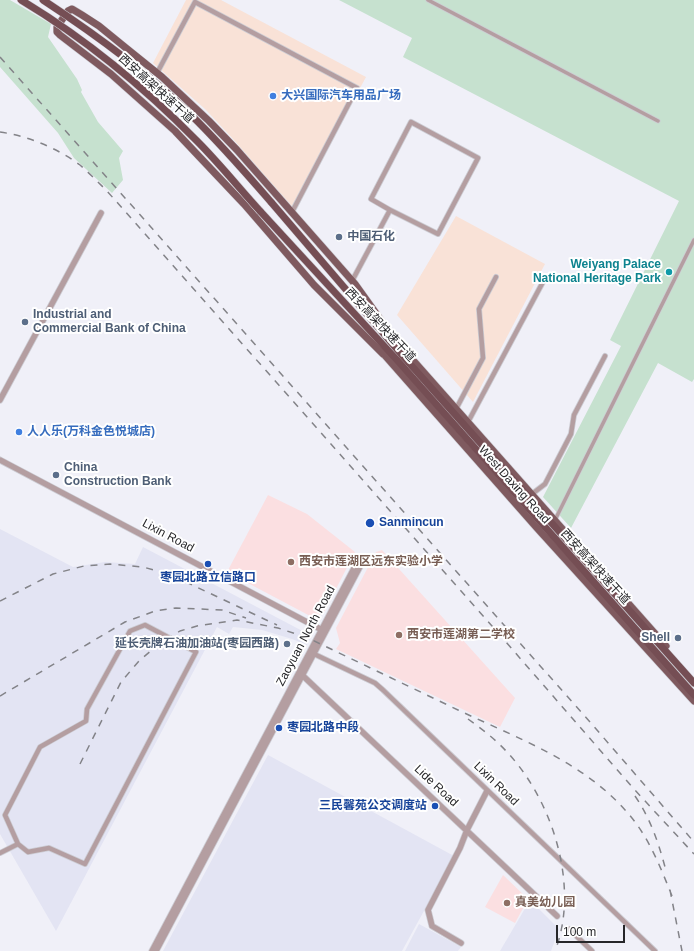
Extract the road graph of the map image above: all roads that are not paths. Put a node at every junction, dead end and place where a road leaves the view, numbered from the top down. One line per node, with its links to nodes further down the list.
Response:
1 (21, 0): 14 (highway, 西安高架快速干道, bridge)
2 (43, 0): 13 (highway, 西安高架快速干道, bridge)
3 (428, 0): 5 (street)
4 (157, 73): 7 (main road); 7 (street); 16 (main road)
5 (658, 121)
6 (390, 210): 6 (street); 12 (street)
7 (292, 212): 12 (main road)
8 (101, 213): 19 (street)
9 (694, 240): 24 (street)
10 (496, 277): 20 (street)
11 (544, 280): 21 (street)
12 (352, 281): 15 (main road)
13 (346, 290): 15 (main road, West Daxing Road); 18 (highway, 西安高架快速干道)
14 (340, 297): 16 (main road, West Daxing Road); 18 (highway, 西安高架快速干道)
15 (398, 344): 20 (main road, West Daxing Road)
16 (384, 354): 31 (main road, West Daxing Road)
17 (605, 356): 23 (street)
18 (400, 358): 29 (highway, 西安高架快速干道); 30 (highway, 西安高架快速干道)
19 (0, 400)
20 (456, 409): 21 (main road, West Daxing Road)
21 (468, 422): 23 (main road, West Daxing Road)
22 (0, 460): 25 (street, Lixin Road)
23 (532, 494): 24 (main road, West Daxing Road)
24 (555, 520): 28 (main road, West Daxing Road)
25 (324, 631): 25 (street, Zaoyuan North Road); 26 (street, Zaoyuan North Road)
26 (312, 653): 27 (street, Zaoyuan North Road); 32 (street, Lixin Road)
27 (301, 674): 33 (street, Lide Road); 39 (street, Zaoyuan North Road); 40 (street, Zaoyuan North Road)
28 (694, 678)
29 (694, 683)
30 (694, 695)
31 (694, 701)
32 (487, 791): 33 (street); 42 (street, Lixin Road)
33 (467, 830): 36 (street, Lide Road); 38 (street)
34 (18, 844): 34 (street); 35 (street)
35 (0, 853)
36 (557, 916)
37 (569, 929): 41 (street)
38 (461, 943)
39 (152, 951)
40 (156, 951)
41 (592, 951)
42 (654, 951)

